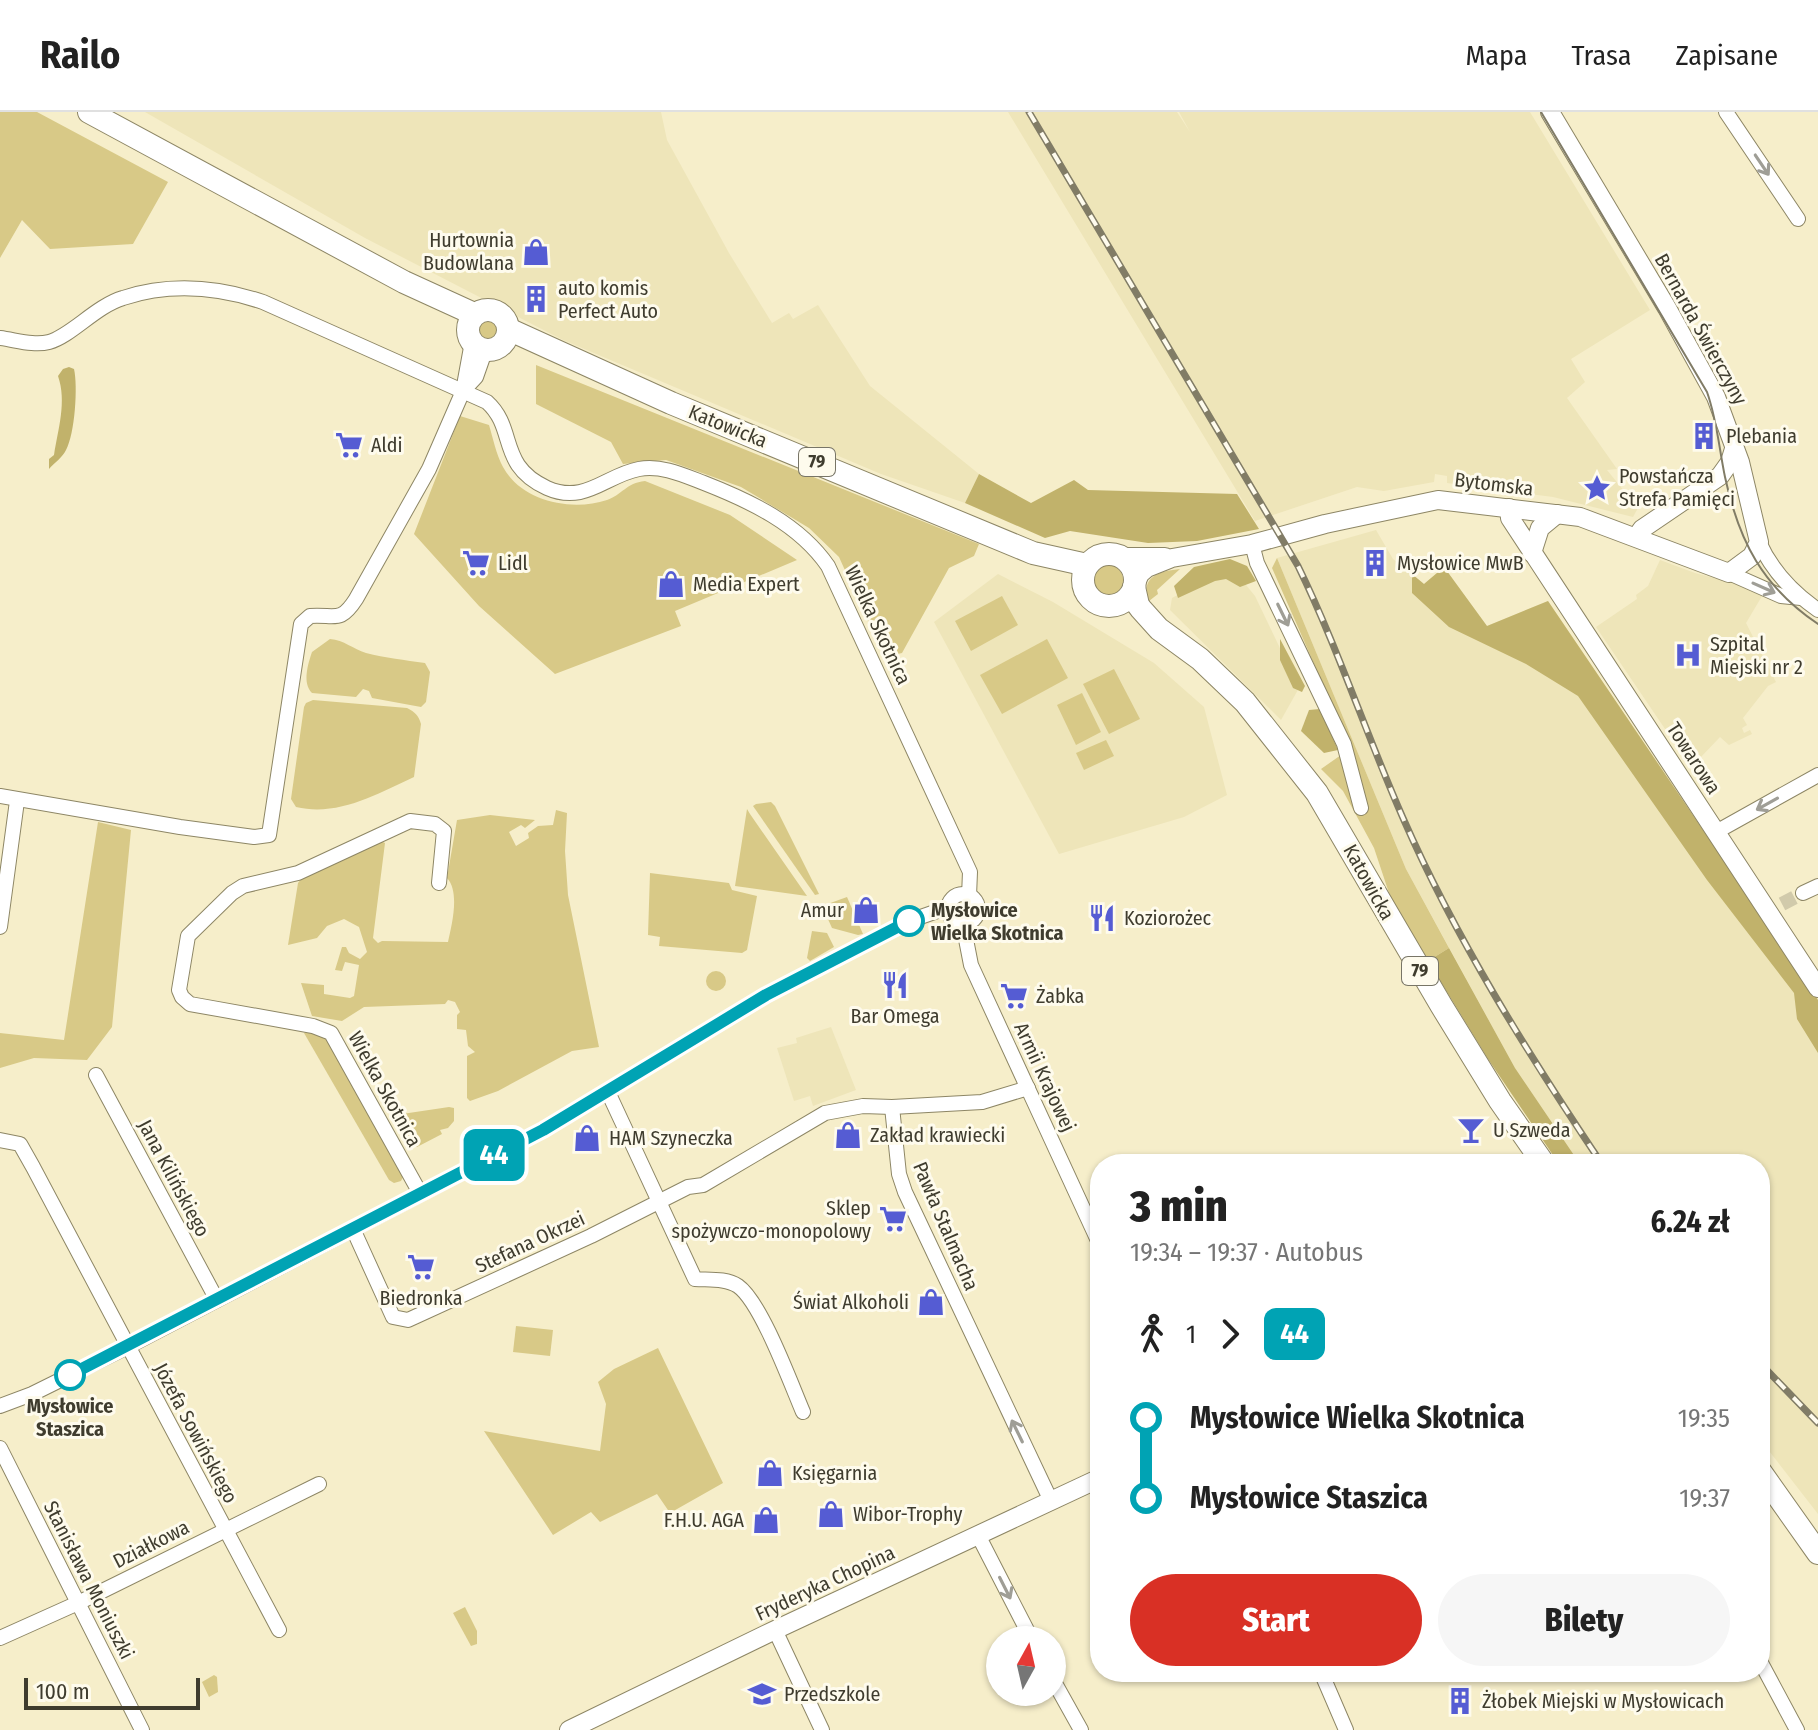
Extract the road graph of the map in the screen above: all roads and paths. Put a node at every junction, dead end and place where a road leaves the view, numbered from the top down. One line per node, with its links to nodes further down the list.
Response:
1 (89, 112): 5 (main road, Katowicka / 79)
2 (1550, 112): 8 (street, Bernarda Świerczyny)
3 (1726, 112): 4 (street, one-way to 4)
4 (1798, 219)
5 (485, 335): 7 (street); 20 (main road, Katowicka / 79)
6 (0, 338): 7 (street, Wielka Skotnica)
7 (463, 391): 28 (street); 34 (street, Wielka Skotnica)
8 (1734, 449): 9 (street); 10 (street, Bernarda Świerczyny)
9 (1720, 476): 10 (street); 13 (street)
10 (1746, 484): 14 (street, Bernarda Świerczyny)
11 (1509, 508): 12 (street, Bytomska); 15 (street, Bytomska); 16 (street, Towarowa)
12 (1557, 514): 13 (street, Bytomska); 16 (street)
13 (1637, 536): 19 (street, Bytomska)
14 (1759, 542): 19 (street); 22 (street, Bytomska)
15 (1252, 544): 18 (street, Bytomska); 29 (street, one-way to 29)
16 (1532, 553): 30 (street, Towarowa)
17 (1122, 557): 18 (street, Bytomska); 20 (main road); 21 (main road, 79)
18 (1172, 558): 21 (street, Bytomska)
19 (1729, 573): 22 (street, Bytomska, one-way to 22)
20 (1085, 575): 23 (main road, 79)
21 (1134, 587): 23 (main road); 25 (main road, Katowicka / 79)
22 (1801, 598): 24 (street, Bytomska)
23 (1116, 605): 25 (main road, Katowicka / 79)
24 (1818, 610)
25 (1159, 629): 45 (main road, Katowicka / 79)
26 (1818, 775): 30 (street, one-way to 30)
27 (0, 796): 28 (street)
28 (17, 801): 37 (street)
29 (1361, 808)
30 (1716, 832): 38 (street, Towarowa)
31 (439, 883): 46 (street, Wielka Skotnica)
32 (1818, 886): 33 (street)
33 (1803, 893)
34 (969, 896): 35 (street); 36 (street)
35 (949, 907): 36 (street); 42 (street)
36 (963, 924): 41 (street, Armii Krajowej)
37 (0, 927)
38 (1810, 961): 39 (street, Towarowa)
39 (1818, 988)
40 (96, 1075): 50 (street, Jana Kilińskiego)
41 (1028, 1088): 43 (street); 48 (street, Armii Krajowej)
42 (608, 1092): 46 (street); 47 (street)
43 (892, 1107): 47 (street); 58 (street, Pawła Stalmacha, one-way to 43)
44 (0, 1140): 51 (street, Józefa Sowińskiego)
45 (1537, 1154)
46 (420, 1193): 49 (street)
47 (658, 1203): 49 (street, Stefana Okrzei); 53 (street)
48 (1090, 1223)
49 (353, 1229): 50 (street)
50 (217, 1300): 51 (street)
51 (127, 1347): 52 (street); 59 (street, Józefa Sowińskiego)
52 (0, 1406)
53 (803, 1412)
54 (0, 1448): 62 (street, Stanisława Moniuszki)
55 (1090, 1483): 58 (street, Fryderyka Chopina)
56 (319, 1484): 59 (street, Działkowa)
57 (1770, 1485): 61 (main road)
58 (1051, 1501): 60 (street, Fryderyka Chopina)
59 (225, 1529): 62 (street, Działkowa); 64 (street, Józefa Sowińskiego)
60 (978, 1535): 63 (street, one-way to 63); 65 (street, Fryderyka Chopina)
61 (1818, 1553)
62 (78, 1603): 66 (street, Działkowa); 70 (street, Stanisława Moniuszki)
63 (1025, 1626)
64 (279, 1630)
65 (775, 1630): 71 (street, Fryderyka Chopina); 72 (street)
66 (0, 1638)
67 (1770, 1680): 75 (street)
68 (1325, 1682): 74 (street)
69 (1066, 1703): 73 (street)
70 (142, 1730)
71 (569, 1730)
72 (822, 1730)
73 (1081, 1730)
74 (1346, 1730)
75 (1797, 1730)

